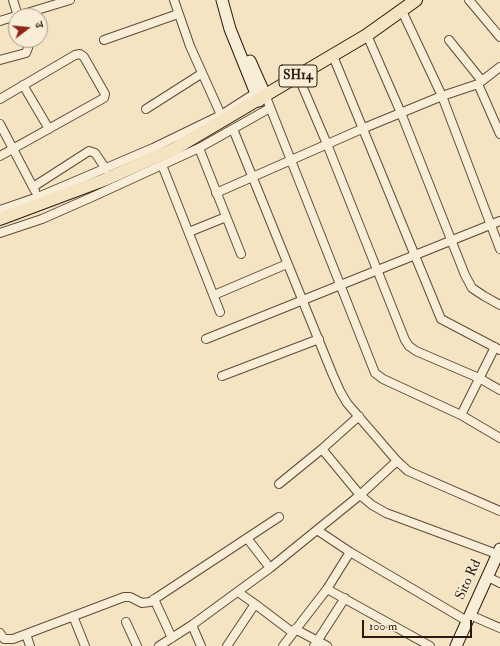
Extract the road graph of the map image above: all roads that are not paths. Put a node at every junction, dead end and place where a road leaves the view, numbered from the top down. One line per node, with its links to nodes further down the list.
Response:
1 (70, 0): 7 (street)
2 (174, 0): 9 (street)
3 (222, 0): 23 (main road)
4 (230, 0): 23 (main road)
5 (469, 0): 11 (street)
6 (414, 1): 8 (main road, SH14)
7 (44, 8)
8 (402, 11): 10 (main road, SH14); 22 (street)
9 (178, 14): 12 (street); 18 (street)
10 (367, 35): 15 (main road, SH14); 26 (street)
11 (500, 37)
12 (104, 40)
13 (449, 40): 20 (street)
14 (28, 48): 16 (street)
15 (333, 56): 19 (main road, SH14); 29 (street)
16 (0, 60)
17 (500, 67): 20 (street)
18 (201, 74): 25 (street); 27 (street)
19 (298, 76): 23 (main road, SH14); 33 (street)
20 (480, 83): 22 (street); 32 (street)
21 (23, 85): 24 (street); 30 (street); 30 (street)
22 (442, 96): 26 (street); 48 (street)
23 (262, 98): 27 (street); 31 (street); 37 (street); 46 (main road, SH14)
24 (0, 99)
25 (146, 109)
26 (401, 113): 29 (street); 51 (street)
27 (221, 115): 39 (street)
28 (0, 124): 34 (street)
29 (364, 128): 33 (street); 54 (street)
30 (48, 129): 34 (street)
31 (233, 129): 35 (street); 40 (street)
32 (500, 134)
33 (327, 144): 37 (street); 56 (street)
34 (13, 148): 36 (street); 41 (street)
35 (199, 148): 38 (street); 42 (street)
36 (0, 156)
37 (291, 160): 40 (street); 57 (street)
38 (162, 165): 49 (street); 50 (street)
39 (106, 169): 41 (street); 43 (street)
40 (253, 177): 42 (street); 55 (street)
41 (33, 187): 43 (street)
42 (216, 192): 45 (street)
43 (38, 197): 44 (street)
44 (0, 210)
45 (226, 217): 49 (street); 53 (street)
46 (0, 219)
47 (500, 222): 48 (street)
48 (490, 226): 51 (street); 52 (street)
49 (189, 232): 58 (street)
50 (0, 233)
51 (452, 241): 54 (street); 60 (street)
52 (500, 249)
53 (241, 254)
54 (415, 256): 56 (street); 64 (street)
55 (287, 264): 58 (street); 59 (street)
56 (378, 271): 57 (street); 66 (street)
57 (340, 285): 59 (street); 68 (street)
58 (214, 295): 61 (street)
59 (303, 300): 62 (street); 63 (street)
60 (500, 304)
61 (220, 312)
62 (206, 339)
63 (320, 339): 65 (street); 69 (street)
64 (497, 348): 66 (street)
65 (222, 376)
66 (478, 378): 67 (street); 68 (street)
67 (500, 390)
68 (461, 415): 70 (street)
69 (359, 416): 71 (street); 72 (street)
70 (500, 438)
71 (322, 449): 73 (street); 74 (street)
72 (397, 461): 74 (street); 75 (street)
73 (280, 484)
74 (360, 495): 77 (street); 79 (street)
75 (500, 511)
76 (279, 517): 78 (street)
77 (317, 530): 80 (street); 81 (street)
78 (247, 538): 81 (street); 87 (street)
79 (499, 551): 82 (main road, Sito Rd)
80 (350, 552): 84 (street); 90 (street)
81 (270, 568): 85 (street)
82 (488, 577): 83 (street); 90 (main road, Sito Rd)
83 (500, 583)
84 (327, 589): 86 (street); 94 (street)
85 (238, 592): 88 (street); 92 (street)
86 (345, 598): 98 (street); 107 (street)
87 (154, 600): 89 (street); 97 (street)
88 (254, 604): 94 (street); 104 (street)
89 (73, 616): 96 (street); 100 (street)
90 (468, 618): 93 (street); 108 (main road, Sito Rd)
91 (126, 622): 101 (street)
92 (192, 625): 97 (street); 103 (street)
93 (500, 628)
94 (294, 630): 98 (street); 105 (street)
95 (0, 633): 96 (street)
96 (26, 634): 99 (street)
97 (172, 638): 102 (street)
98 (316, 643): 106 (street)
99 (30, 646)
100 (85, 646)
101 (136, 646)
102 (159, 646)
103 (201, 646)
104 (228, 646)
105 (283, 646)
106 (327, 646)
107 (430, 646)
108 (456, 646)

